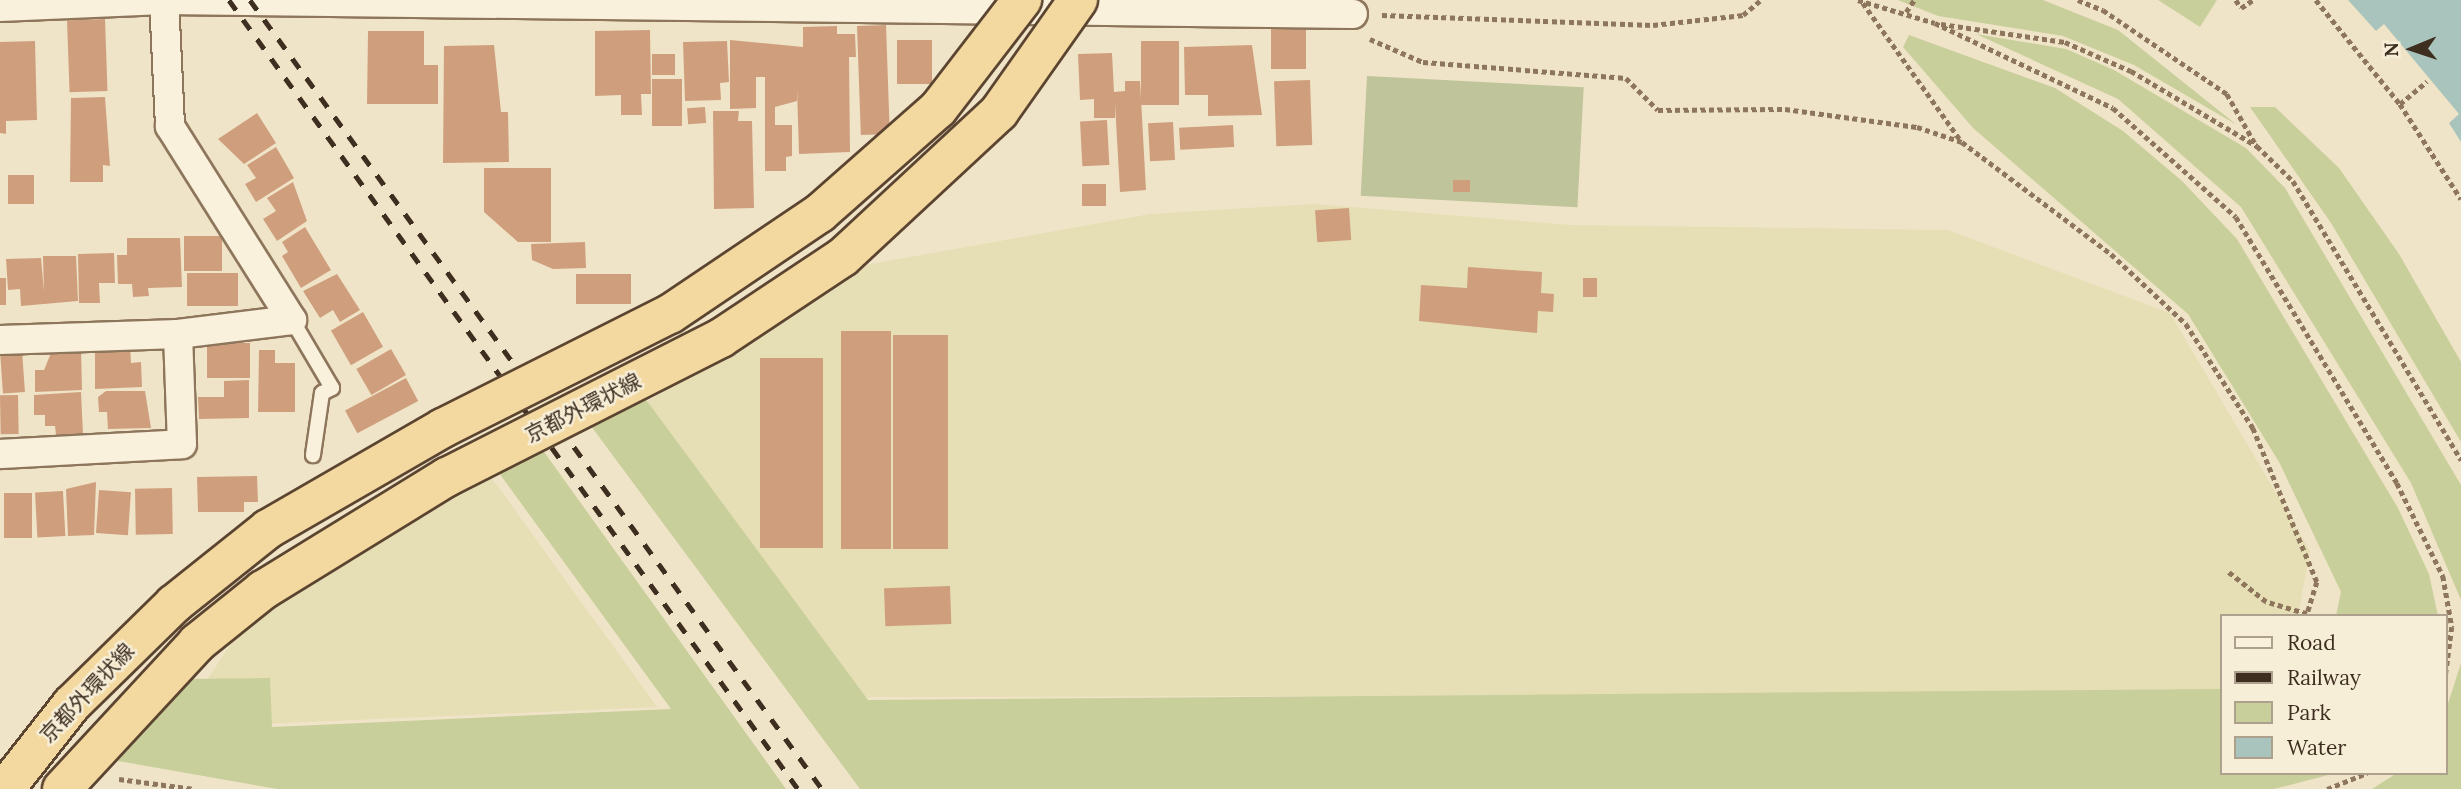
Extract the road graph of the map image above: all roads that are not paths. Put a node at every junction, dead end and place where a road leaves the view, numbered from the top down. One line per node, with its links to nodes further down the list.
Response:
1 (164, 0): 4 (street); 5 (street); 6 (street)
2 (1022, 0): 11 (main road, 京都外環状線, bridge)
3 (1078, 0): 12 (main road, 京都外環状線, bridge)
4 (0, 7)
5 (1346, 14)
6 (292, 320): 7 (street); 10 (lane)
7 (178, 334): 8 (street); 9 (street)
8 (0, 340)
9 (0, 454)
10 (313, 455)
11 (5, 789)
12 (62, 789)

